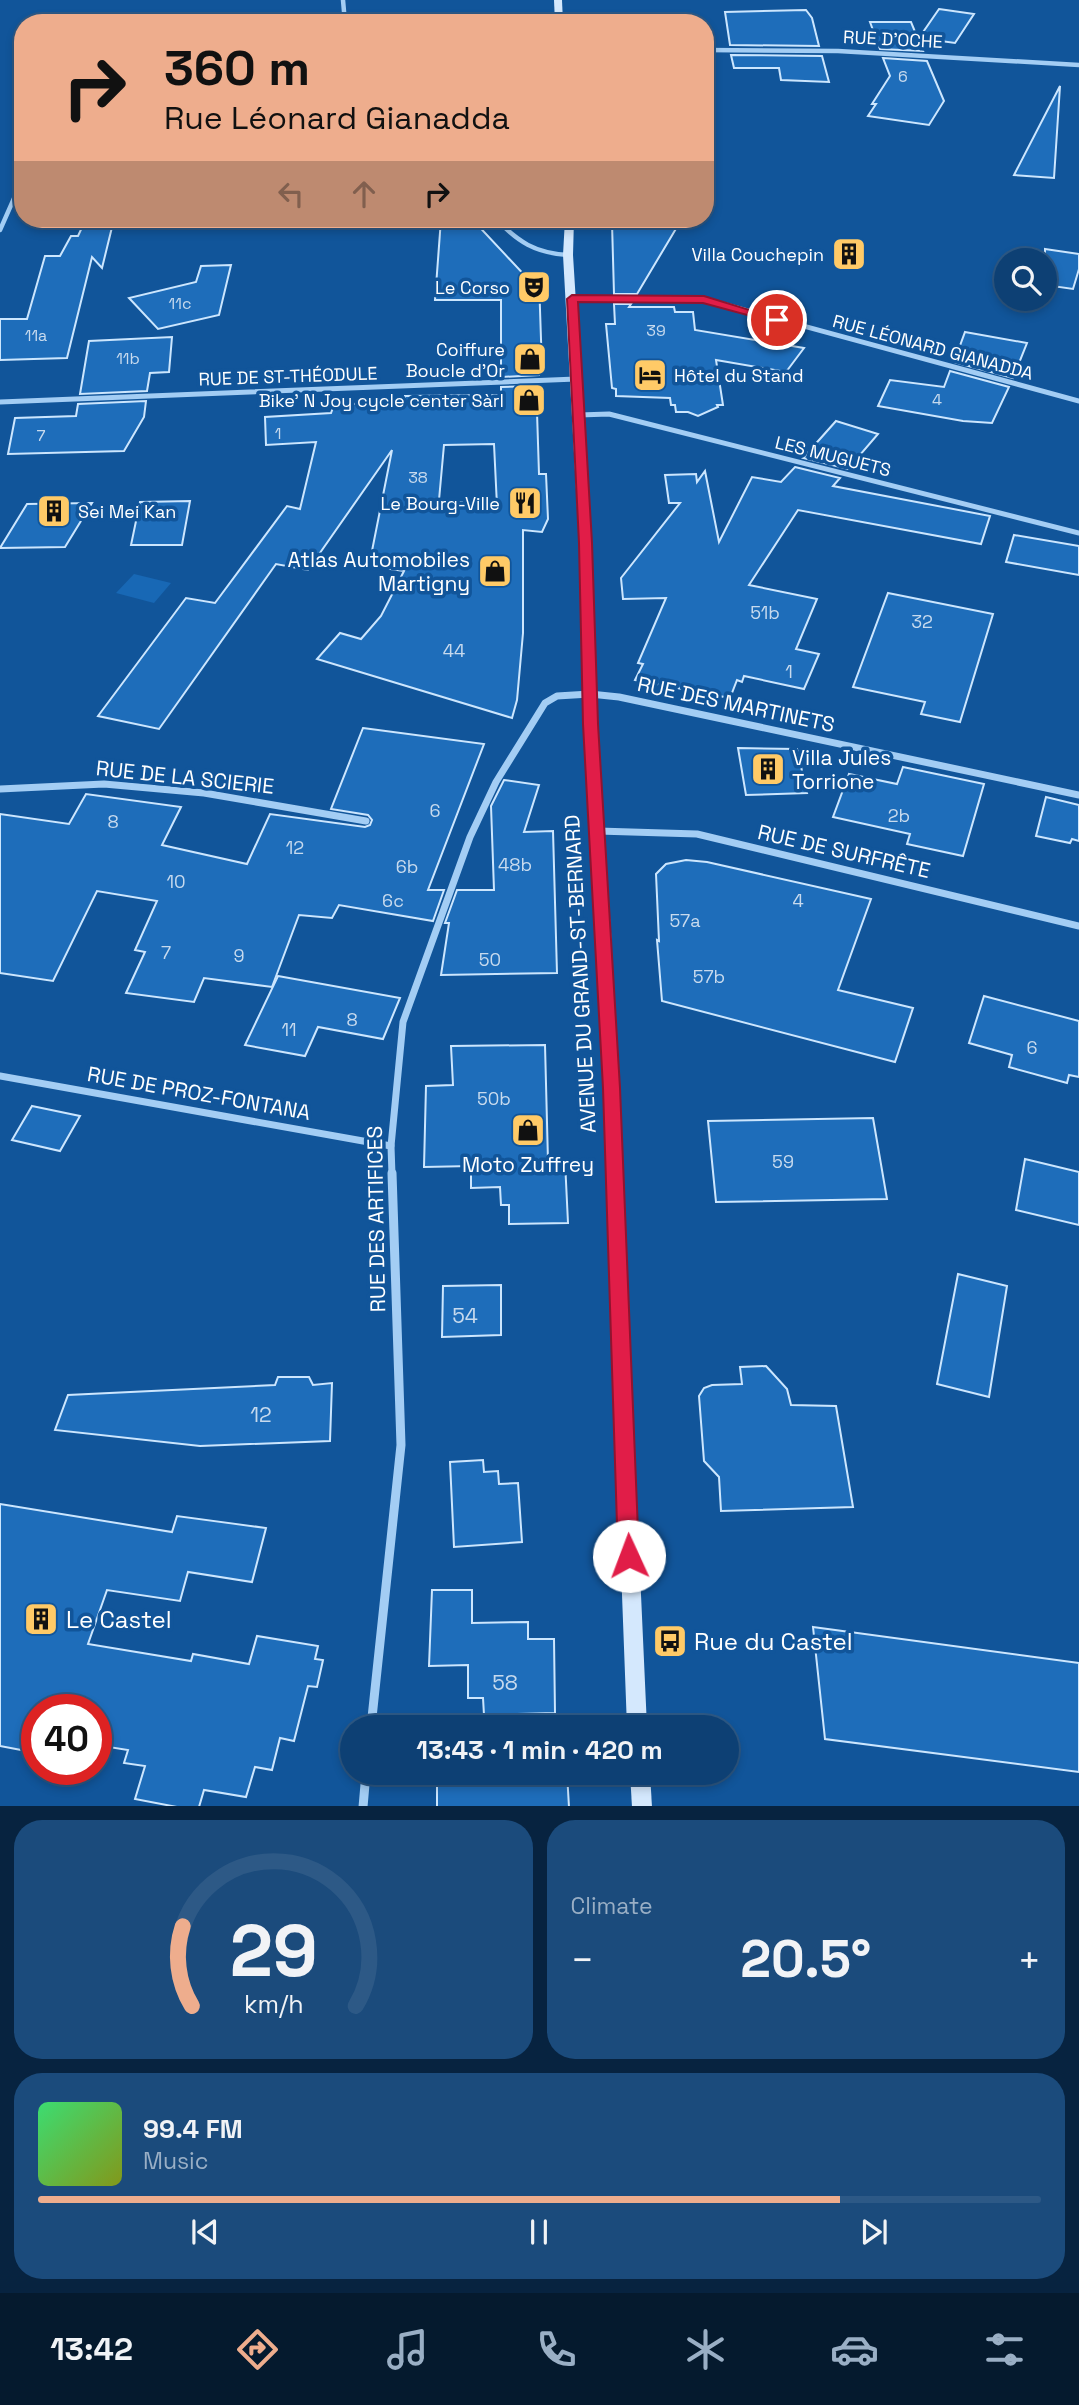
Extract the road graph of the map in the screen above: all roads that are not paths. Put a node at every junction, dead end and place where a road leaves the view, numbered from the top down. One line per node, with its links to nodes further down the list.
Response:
1 (714, 50): 2 (street, RUE D'OCHE)
2 (1079, 65)
3 (14, 196): 4 (street)
4 (2, 221): 7 (street)
5 (504, 228): 8 (street)
6 (569, 228): 8 (street, AVENUE DU GRAND-ST-BERNARD)
7 (0, 230)
8 (568, 255): 9 (street, AVENUE DU GRAND-ST-BERNARD)
9 (572, 299): 10 (street, AVENUE DU GRAND-ST-BERNARD); 12 (street, RUE LÉONARD GIANADDA)
10 (578, 379): 11 (street, RUE DE ST-THÉODULE); 13 (street, AVENUE DU GRAND-ST-BERNARD)
11 (0, 401)
12 (1079, 401)
13 (579, 415): 14 (street, LES MUGUETS); 15 (street, AVENUE DU GRAND-ST-BERNARD)
14 (1079, 533)
15 (590, 694): 17 (street, RUE DES MARTINETS); 19 (street, AVENUE DU GRAND-ST-BERNARD); 22 (street, RUE DES ARTIFICES)
16 (0, 789): 18 (street, RUE DE LA SCIERIE)
17 (1079, 795)
18 (366, 821)
19 (598, 831): 20 (street, RUE DE SURFRÊTE); 24 (street, AVENUE DU GRAND-ST-BERNARD)
20 (1079, 926)
21 (0, 1076): 22 (street, RUE DE PROZ-FONTANA)
22 (391, 1146): 23 (street, RUE DES ARTIFICES)
23 (372, 1715)
24 (637, 1715)
25 (365, 1785): 27 (street)
26 (641, 1785): 28 (street)
27 (363, 1806)
28 (642, 1806)

